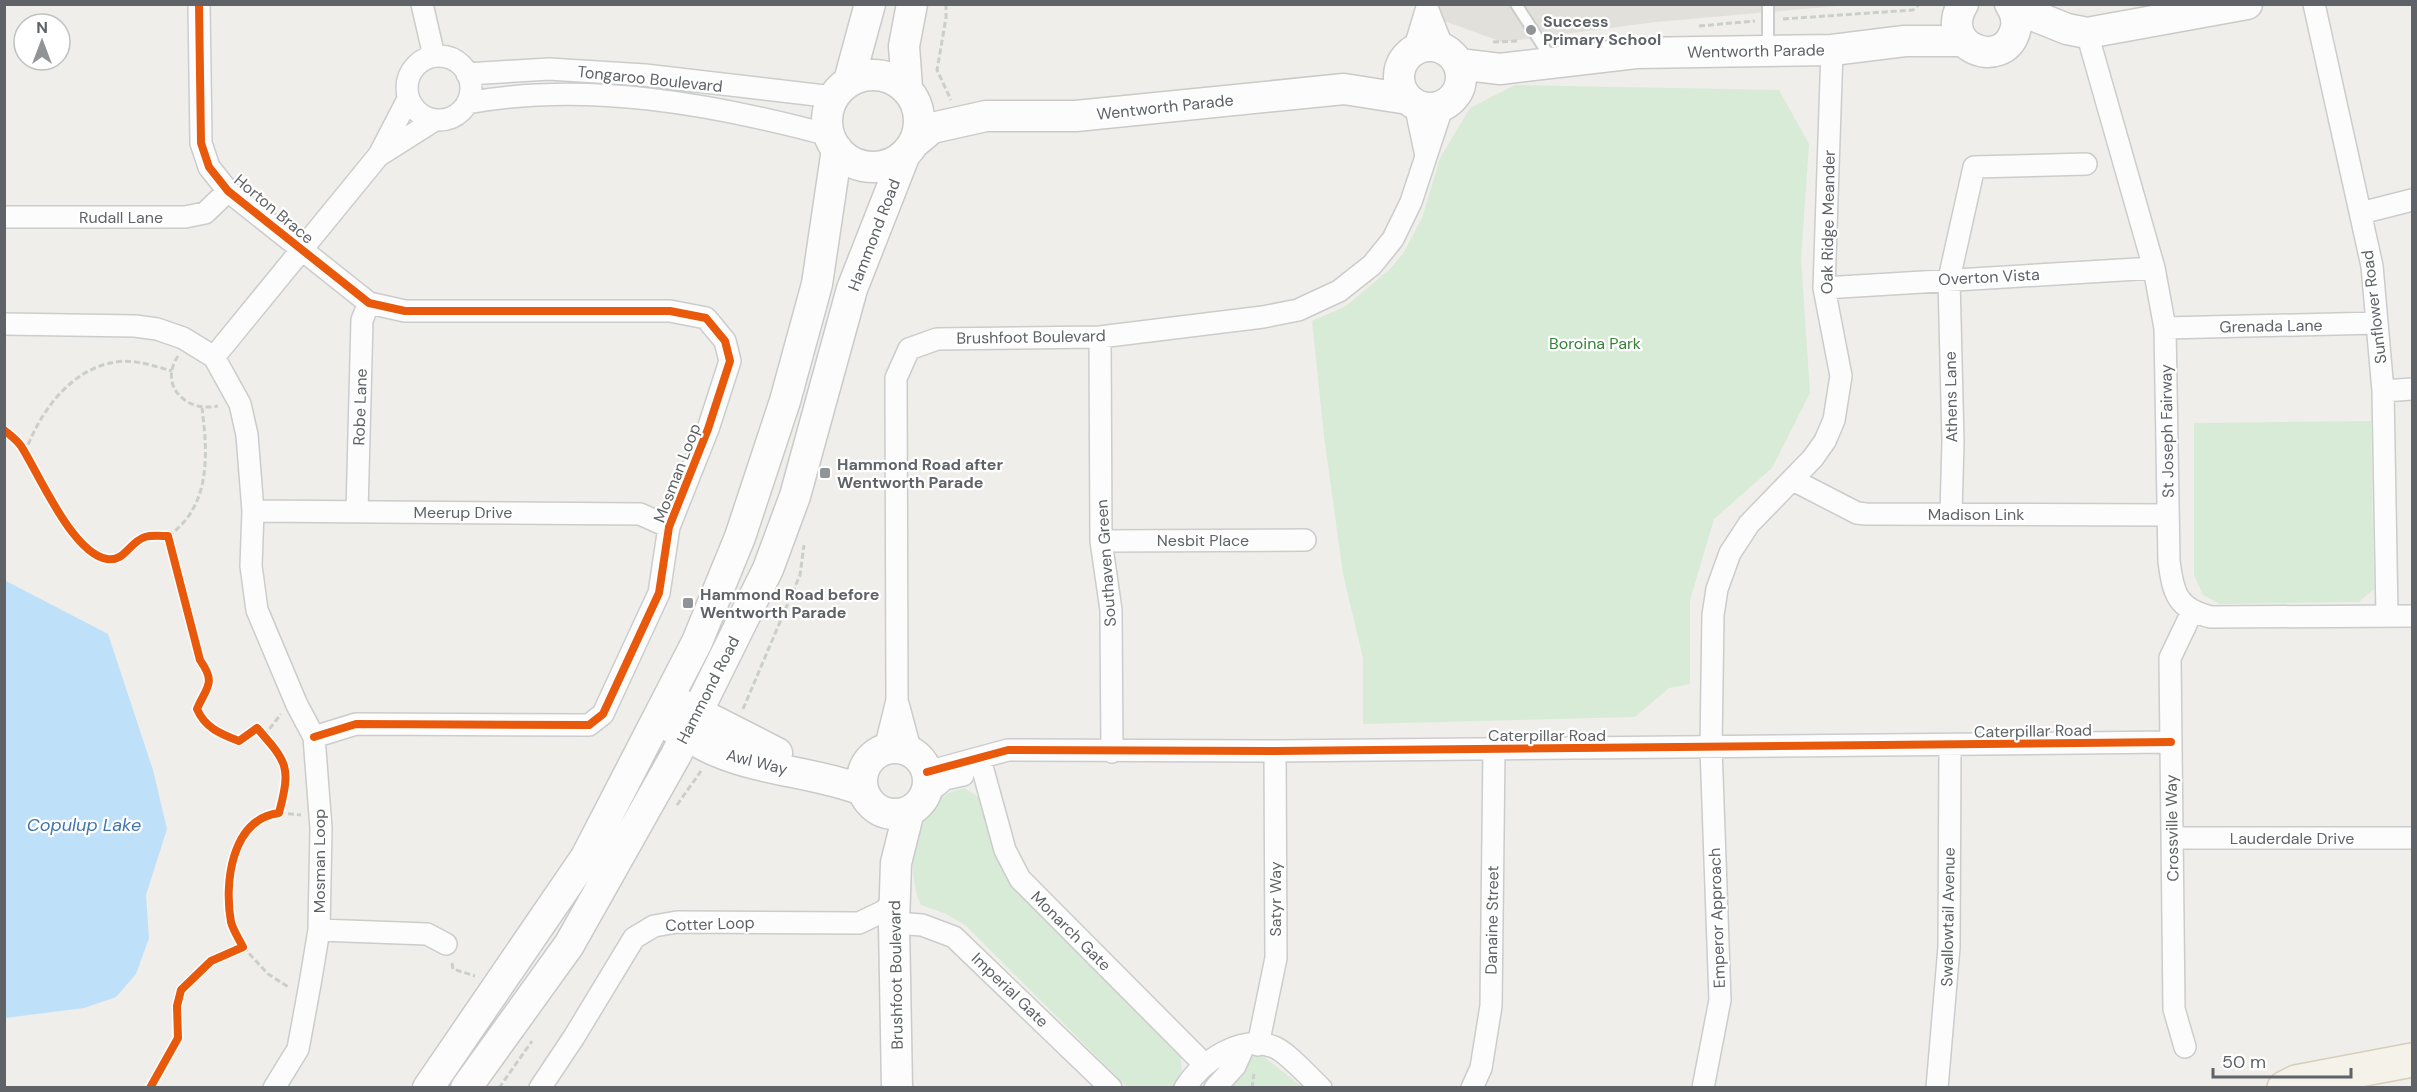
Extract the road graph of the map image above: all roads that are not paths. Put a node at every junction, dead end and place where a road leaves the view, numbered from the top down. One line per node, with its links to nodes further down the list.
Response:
1 (199, 4): 32 (street, Horton Brace)
2 (422, 4): 18 (street)
3 (870, 4): 22 (main road, Hammond Road)
4 (912, 4): 23 (main road, Hammond Road)
5 (1768, 4): 17 (lane)
6 (2247, 4): 12 (main road)
7 (2314, 4): 34 (street, Sunflower Road)
8 (1519, 6): 19 (lane)
9 (2011, 6): 12 (main road); 15 (main road)
10 (1428, 7): 21 (street, Brushfoot Boulevard)
11 (1961, 8): 13 (main road, Wentworth Parade); 14 (main road)
12 (2077, 31): 15 (main road); 37 (street, St Joseph Fairway)
13 (1905, 41): 14 (main road, Wentworth Parade); 16 (main road, Wentworth Parade)
14 (1963, 41): 15 (main road)
15 (2009, 43)
16 (1832, 50): 17 (main road, Wentworth Parade); 39 (street, Oak Ridge Meander)
17 (1768, 51): 19 (main road, Wentworth Parade)
18 (434, 57): 20 (street); 24 (street)
19 (1552, 61): 21 (main road, Wentworth Parade)
20 (467, 74): 22 (street, Tongaroo Boulevard); 25 (street)
21 (1430, 78): 26 (main road, Wentworth Parade); 44 (street, Brushfoot Boulevard)
22 (841, 89): 23 (main road); 28 (main road, Hammond Road)
23 (911, 96): 26 (main road, Wentworth Parade); 29 (main road, Hammond Road)
24 (408, 99): 27 (street); 30 (street)
25 (467, 102): 27 (street); 28 (street, Tongaroo Boulevard)
26 (986, 116): 29 (main road, Wentworth Parade)
27 (435, 120): 30 (street)
28 (833, 142): 29 (main road, Hammond Road); 59 (main road, Hammond Road)
29 (910, 148): 60 (main road, Hammond Road)
30 (379, 155): 36 (street)
31 (2086, 164): 38 (street, Athens Lane)
32 (228, 191): 35 (street, Rudall Lane); 36 (street, Horton Brace)
33 (2412, 200): 34 (street)
34 (2361, 213): 41 (street, Sunflower Road)
35 (4, 217)
36 (303, 251): 40 (street, Horton Brace); 45 (street)
37 (2154, 268): 38 (street, Overton Vista); 43 (street, St Joseph Fairway)
38 (1949, 279): 39 (street, Overton Vista); 51 (street, Athens Lane)
39 (1824, 288): 48 (street, Oak Ridge Meander)
40 (369, 303): 50 (street, Robe Lane); 53 (street, Mosman Loop)
41 (2377, 323): 43 (street, Grenada Lane); 47 (street, Sunflower Road)
42 (4, 324): 45 (street)
43 (2165, 328): 52 (street, St Joseph Fairway)
44 (1100, 337): 55 (street, Southaven Green); 70 (street, Brushfoot Boulevard)
45 (214, 357): 49 (street, Mosman Loop)
46 (2412, 389): 47 (street)
47 (2383, 391): 57 (street, Sunflower Road)
48 (1793, 480): 51 (street, Madison Link); 64 (street, Oak Ridge Meander)
49 (253, 511): 50 (street, Meerup Drive); 61 (street, Mosman Loop)
50 (357, 512): 53 (street, Meerup Drive)
51 (1951, 514): 52 (street, Madison Link)
52 (2168, 515): 56 (street, St Joseph Fairway)
53 (669, 527): 61 (street, Mosman Loop)
54 (1305, 540): 55 (street, Nesbit Place)
55 (1101, 541): 68 (street, Southaven Green)
56 (2192, 612): 57 (street); 62 (street, Crossville Way)
57 (2387, 616): 58 (street)
58 (2412, 616)
59 (662, 709): 60 (main road, Awl Way); 82 (main road, Hammond Road)
60 (691, 723): 70 (main road, Awl Way); 83 (main road, Hammond Road)
61 (314, 737): 75 (street, Mosman Loop)
62 (2171, 742): 63 (street, Caterpillar Road); 71 (street, Crossville Way)
63 (1950, 746): 64 (street, Caterpillar Road); 92 (street, Swallowtail Avenue)
64 (1711, 747): 65 (street, Caterpillar Road); 91 (street, Emperor Approach)
65 (1494, 749): 66 (street, Caterpillar Road); 90 (street, Danaine Street)
66 (1275, 751): 68 (street, Caterpillar Road); 77 (street, Satyr Way)
67 (1069, 752): 68 (street, Caterpillar Road); 69 (street, Caterpillar Road); 70 (street, Caterpillar Road)
68 (1112, 752)
69 (983, 770): 70 (street, Caterpillar Road); 80 (street, Monarch Gate)
70 (895, 780): 74 (main road, Brushfoot Boulevard)
71 (2172, 838): 72 (street, Lauderdale Drive); 78 (street, Crossville Way)
72 (2412, 838)
73 (859, 923): 74 (street, Cotter Loop); 74 (street, Cotter Loop); 84 (street, Cotter Loop)
74 (894, 924): 85 (main road, Brushfoot Boulevard); 86 (street, Imperial Gate)
75 (319, 930): 76 (street); 81 (street, Mosman Loop)
76 (446, 944)
77 (1251, 1046): 80 (street); 88 (street, Satyr Way); 89 (street)
78 (2185, 1047)
79 (2412, 1060): 93 (main road)
80 (1205, 1065): 87 (street)
81 (273, 1088)
82 (429, 1088)
83 (466, 1088)
84 (540, 1088)
85 (897, 1088)
86 (1111, 1088)
87 (1185, 1088)
88 (1215, 1088)
89 (1321, 1088)
90 (1472, 1088)
91 (1703, 1088)
92 (1937, 1088)
93 (2284, 1088)

